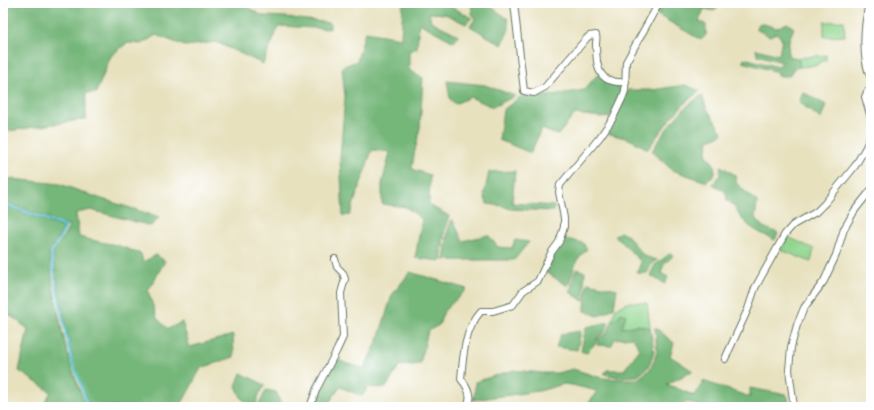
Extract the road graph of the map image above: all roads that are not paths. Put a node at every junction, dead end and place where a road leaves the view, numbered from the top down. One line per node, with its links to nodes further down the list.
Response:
1 (514, 3): 5 (street)
2 (659, 3): 5 (street)
3 (870, 3): 4 (street)
4 (871, 78)
5 (626, 82): 13 (street)
6 (871, 90): 7 (street)
7 (871, 118)
8 (871, 135): 11 (street)
9 (871, 190): 14 (street)
10 (335, 259): 12 (street)
11 (725, 359)
12 (310, 407)
13 (466, 407)
14 (794, 407)

